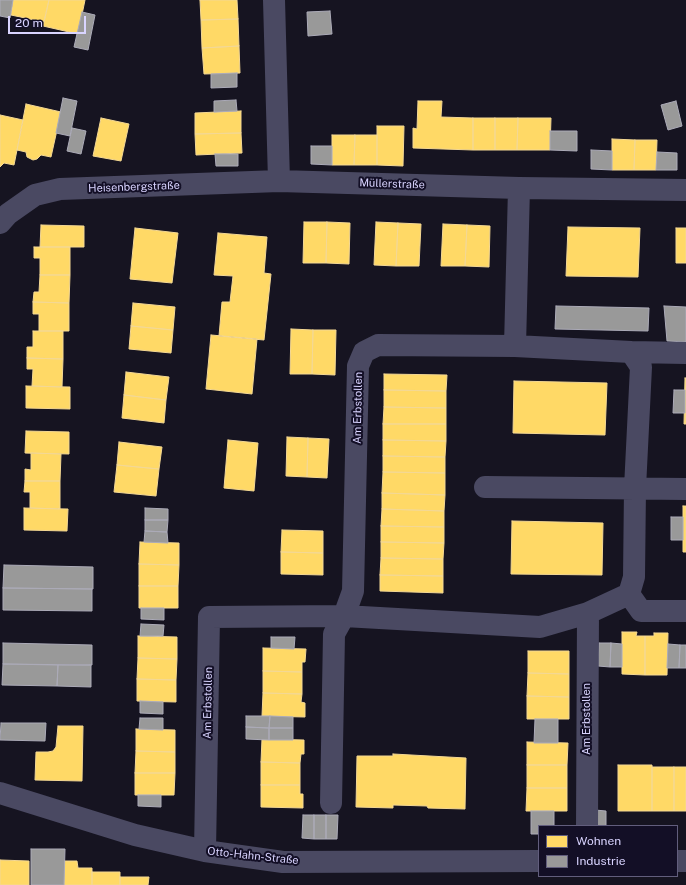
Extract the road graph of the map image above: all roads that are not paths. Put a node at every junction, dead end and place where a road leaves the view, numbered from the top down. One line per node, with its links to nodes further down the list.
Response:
1 (274, 0): 2 (street)
2 (279, 181): 3 (street, Müllerstraße); 5 (street, Heisenbergstraße)
3 (519, 188): 4 (street, Müllerstraße); 6 (street)
4 (686, 190)
5 (0, 223)
6 (515, 346): 7 (street, Am Erbstollen); 15 (street, Am Erbstollen)
7 (631, 352): 8 (street, Am Erbstollen); 10 (street)
8 (686, 353)
9 (485, 487): 10 (street)
10 (636, 488): 11 (street); 12 (street)
11 (686, 489)
12 (629, 594): 13 (street); 14 (street, Am Erbstollen)
13 (686, 611)
14 (588, 613): 15 (street, Am Erbstollen); 18 (street, Am Erbstollen)
15 (344, 616): 17 (street, Am Erbstollen); 19 (street, Am Erbstollen)
16 (0, 793): 19 (street, Otto-Hahn-Straße)
17 (331, 803)
18 (587, 825)
19 (205, 851): 20 (street, Otto-Hahn-Straße)
20 (538, 861)

